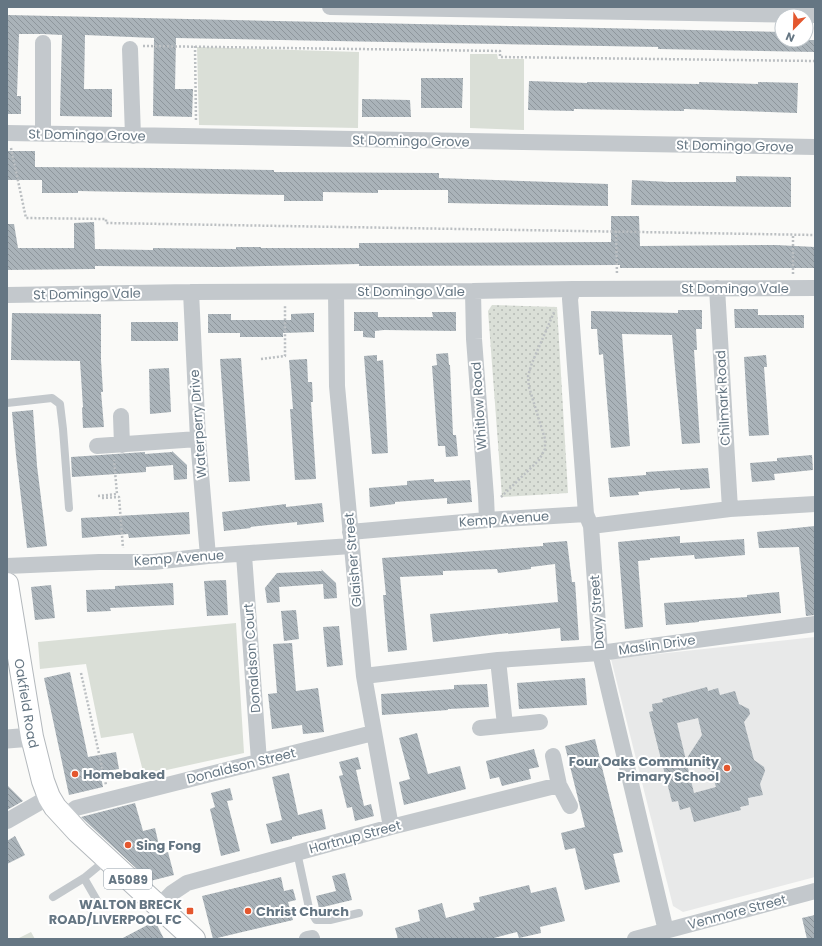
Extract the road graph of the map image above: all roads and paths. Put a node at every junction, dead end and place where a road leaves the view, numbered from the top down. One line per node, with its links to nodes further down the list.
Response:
1 (330, 7): 2 (street)
2 (401, 8): 3 (street)
3 (815, 15)
4 (43, 43): 9 (street)
5 (195, 46): 6 (path); 7 (path); 11 (path)
6 (133, 47): 10 (street)
7 (815, 61)
8 (9, 133): 9 (street, St Domingo Grove); 13 (path)
9 (43, 134): 10 (street, St Domingo Grove)
10 (133, 136): 11 (street, St Domingo Grove)
11 (196, 137): 12 (street, St Domingo Grove)
12 (815, 147)
13 (616, 231): 14 (path); 20 (path)
14 (793, 234): 15 (path); 16 (path)
15 (815, 235)
16 (792, 287): 18 (street, St Domingo Vale); 19 (street, St Domingo Vale)
17 (573, 288): 20 (street, St Domingo Vale); 21 (street, St Domingo Vale); 40 (street, Davy Street)
18 (717, 288): 20 (street, St Domingo Vale); 38 (street, Chilmark Road)
19 (815, 288)
20 (617, 289)
21 (473, 291): 24 (street, St Domingo Vale); 39 (street, Whitlow Road)
22 (191, 292): 23 (street, St Domingo Vale); 25 (street, St Domingo Vale); 30 (street, Waterperry Drive)
23 (285, 292): 24 (street, St Domingo Vale); 27 (path)
24 (336, 292): 41 (street, Glaisher Street)
25 (7, 295)
26 (557, 306): 34 (path)
27 (261, 359)
28 (7, 403): 37 (lane)
29 (121, 416): 31 (street)
30 (198, 439): 31 (street); 43 (street, Waterperry Drive)
31 (118, 445): 32 (street); 33 (path)
32 (97, 446)
33 (98, 496)
34 (502, 497)
35 (102, 498): 44 (path)
36 (815, 504): 38 (street, Kemp Avenue)
37 (69, 508)
38 (730, 508): 40 (street, Kemp Avenue)
39 (487, 520): 40 (street, Kemp Avenue); 41 (street, Kemp Avenue)
40 (588, 520): 48 (street, Davy Street)
41 (351, 539): 42 (street, Kemp Avenue); 51 (street, Glaisher Street)
42 (244, 554): 43 (street, Kemp Avenue); 59 (street, Donaldson Court)
43 (208, 556): 44 (street, Kemp Avenue)
44 (124, 562): 45 (street, Kemp Avenue)
45 (7, 566)
46 (7, 584): 56 (highway, Oakfield Road / A5089)
47 (815, 624): 48 (street, Maslin Drive)
48 (600, 653): 49 (street, Maslin Drive); 75 (street, Davy Street)
49 (498, 660): 51 (street, Maslin Drive); 53 (street)
50 (81, 673): 62 (path)
51 (364, 676): 55 (street, Glaisher Street)
52 (540, 722): 53 (street)
53 (505, 725): 54 (street)
54 (480, 728)
55 (373, 733): 59 (street, Donaldson Street); 66 (street, Glaisher Street)
56 (32, 736): 57 (street); 61 (highway, Oakfield Road / A5089)
57 (7, 739)
58 (553, 756): 60 (street)
59 (259, 761): 62 (street, Donaldson Street)
60 (559, 785): 63 (street); 66 (street, Hartnup Street)
61 (49, 797): 64 (highway, Oakfield Road / A5089); 65 (street)
62 (109, 799): 64 (street, Donaldson Street)
63 (570, 806)
64 (64, 817): 68 (highway, A5089)
65 (7, 821)
66 (391, 827): 67 (street, Hartnup Street)
67 (297, 852): 73 (street, Hartnup Street); 74 (lane)
68 (108, 860): 69 (lane); 73 (highway, A5089)
69 (84, 878): 71 (lane); 72 (lane)
70 (815, 891): 75 (street, Venmore Street)
71 (53, 897)
72 (99, 904)
73 (159, 906): 76 (highway, A5089)
74 (359, 913)
75 (666, 931): 77 (street, Venmore Street)
76 (194, 939)
77 (635, 939)

